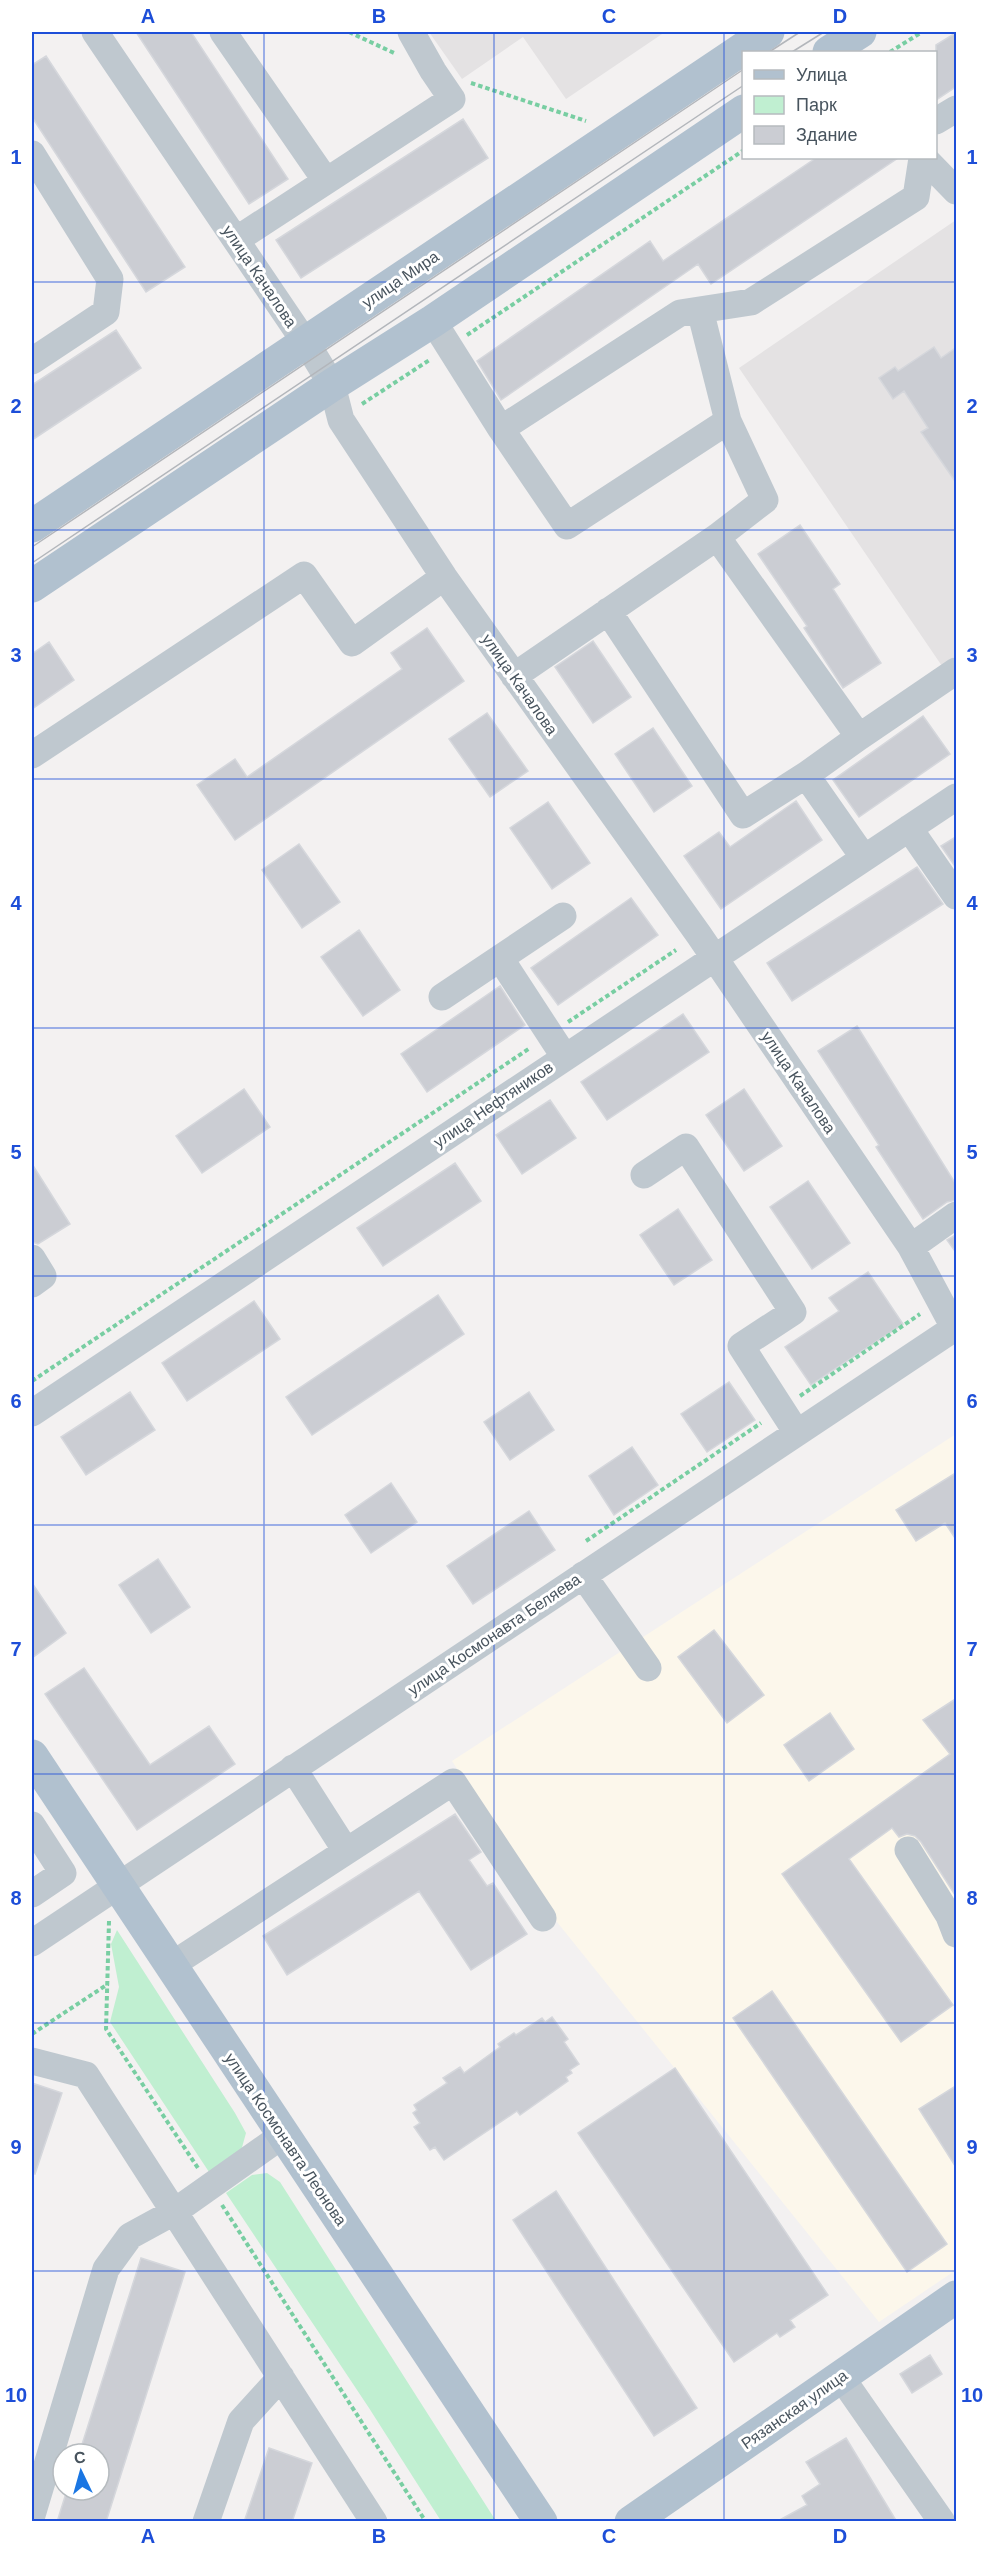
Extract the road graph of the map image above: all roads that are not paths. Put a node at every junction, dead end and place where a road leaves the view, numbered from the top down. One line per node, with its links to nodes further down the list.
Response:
1 (95, 32): 15 (street, улица Качалова)
2 (223, 32): 13 (street)
3 (411, 32): 13 (street)
4 (768, 32): 18 (main road, улица Мира)
5 (860, 32): 6 (main road)
6 (831, 51)
7 (957, 108): 9 (street)
8 (742, 112): 17 (main road)
9 (937, 120)
10 (32, 154): 19 (street)
11 (923, 159): 16 (street)
12 (924, 159): 14 (street)
13 (326, 181): 15 (street)
14 (957, 191)
15 (236, 240): 18 (street, улица Качалова)
16 (700, 310): 21 (street); 22 (street)
17 (441, 334): 20 (main road); 22 (street)
18 (305, 342): 20 (street, улица Качалова); 23 (main road, улица Мира)
19 (32, 361)
20 (332, 385): 25 (street, улица Качалова); 26 (main road)
21 (728, 421): 22 (street); 24 (street)
22 (501, 429)
23 (32, 526)
24 (717, 537): 27 (street); 30 (street)
25 (444, 577): 29 (street, улица Качалова); 31 (street)
26 (32, 586)
27 (608, 611): 29 (street); 32 (street)
28 (957, 671): 30 (street)
29 (514, 676): 38 (street, улица Качалова)
30 (859, 737): 32 (street)
31 (32, 755)
32 (806, 775): 35 (street)
33 (957, 796): 34 (street, улица Нефтяников)
34 (909, 828): 35 (street, улица Нефтяников); 36 (street)
35 (864, 858): 38 (street, улица Нефтяников)
36 (957, 896)
37 (563, 916): 39 (street)
38 (713, 957): 41 (street, улица Нефтяников); 44 (street, улица Качалова)
39 (501, 958): 40 (street); 41 (street)
40 (442, 997)
41 (564, 1056): 48 (street, улица Нефтяников)
42 (644, 1175): 49 (street)
43 (957, 1215): 44 (street)
44 (911, 1247): 47 (street, улица Качалова)
45 (32, 1258): 46 (street)
46 (32, 1284)
47 (956, 1329): 49 (street, улица Космонавта Беляева)
48 (32, 1413)
49 (797, 1433): 50 (street, улица Космонавта Беляева)
50 (583, 1575): 51 (street); 53 (street, улица Космонавта Беляева)
51 (648, 1668)
52 (32, 1756): 57 (main road, улица Космонавта Леонова)
53 (293, 1768): 56 (street); 57 (street, улица Космонавта Беляева)
54 (32, 1825): 58 (street)
55 (908, 1850): 60 (street)
56 (346, 1851): 59 (street); 62 (street)
57 (116, 1885): 61 (street, улица Космонавта Беляева); 62 (main road, улица Космонавта Леонова)
58 (32, 1894)
59 (543, 1918)
60 (957, 1934)
61 (32, 1942)
62 (170, 1966): 64 (main road, улица Космонавта Леонова)
63 (32, 2061): 65 (street)
64 (283, 2135): 65 (street); 72 (main road, улица Космонавта Леонова)
65 (174, 2212): 67 (street); 69 (street)
66 (957, 2297): 68 (main road, Рязанская улица)
67 (281, 2377): 70 (street); 71 (street)
68 (840, 2377): 73 (main road, Рязанская улица); 74 (street)
69 (32, 2515)
70 (206, 2522)
71 (374, 2522)
72 (541, 2522)
73 (631, 2522)
74 (942, 2522)

